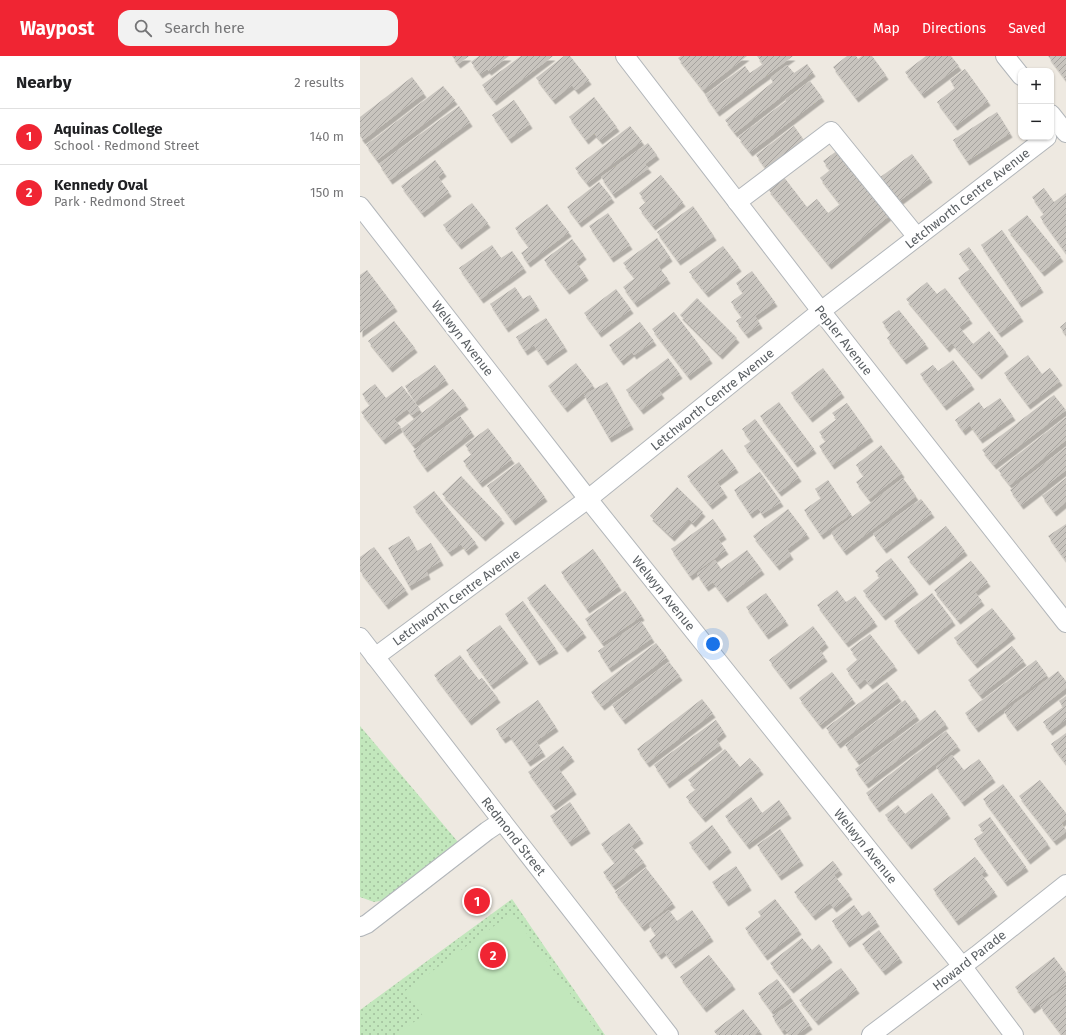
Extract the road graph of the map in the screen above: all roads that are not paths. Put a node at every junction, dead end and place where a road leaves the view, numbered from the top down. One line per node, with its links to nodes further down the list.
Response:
1 (625, 56): 5 (street, Pepler Avenue)
2 (1005, 56): 3 (street)
3 (1018, 72)
4 (1057, 128): 7 (street, Letchworth Centre Avenue)
5 (737, 202): 7 (street); 8 (street, Pepler Avenue)
6 (360, 206): 9 (street, Welwyn Avenue)
7 (917, 237): 8 (street, Letchworth Centre Avenue)
8 (821, 311): 9 (street, Letchworth Centre Avenue); 10 (street, Pepler Avenue)
9 (588, 499): 12 (street, Letchworth Centre Avenue); 16 (street, Welwyn Avenue)
10 (1066, 623)
11 (360, 637): 12 (street, Redmond Street)
12 (375, 656): 13 (street, Redmond Street)
13 (502, 821): 15 (street); 17 (street, Redmond Street)
14 (1066, 884): 16 (street, Howard Parade)
15 (360, 927)
16 (962, 966): 18 (street, Howard Parade); 19 (street, Welwyn Avenue)
17 (669, 1035)
18 (871, 1035)
19 (1014, 1035)

